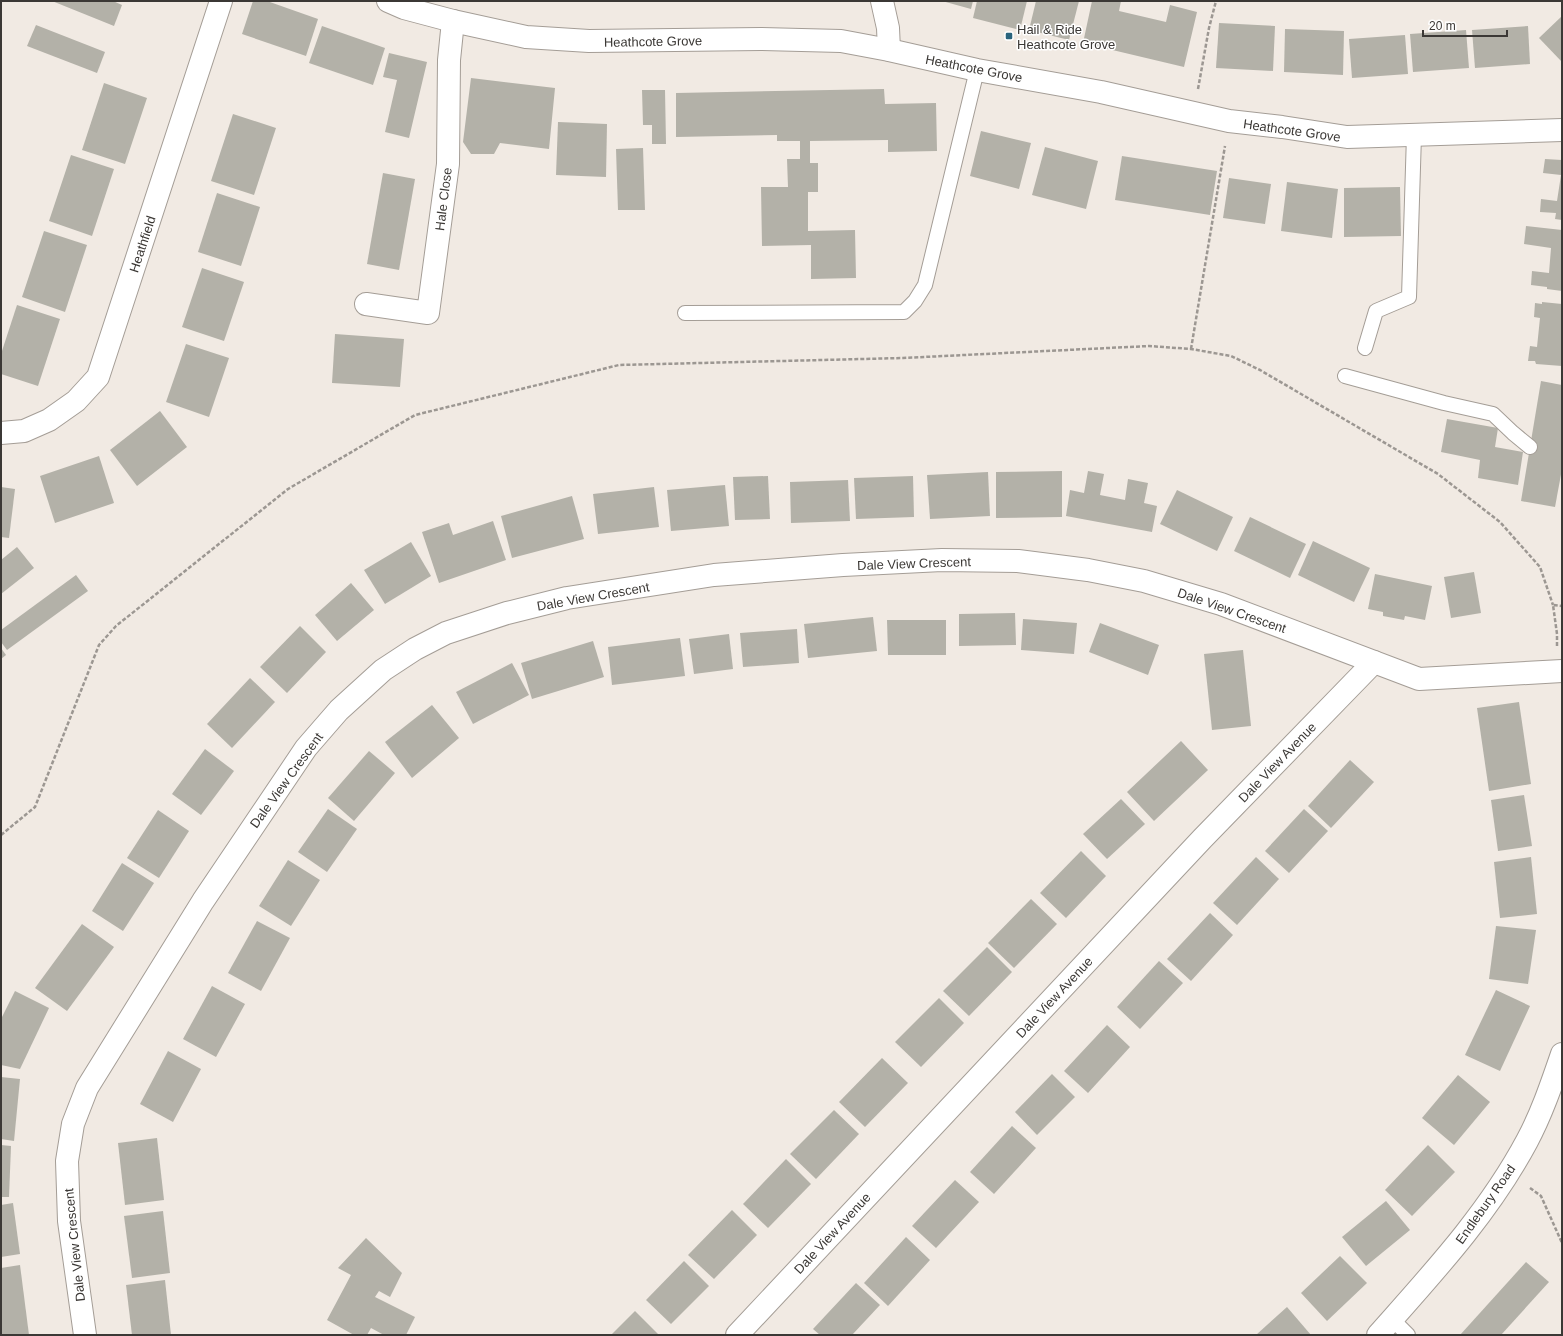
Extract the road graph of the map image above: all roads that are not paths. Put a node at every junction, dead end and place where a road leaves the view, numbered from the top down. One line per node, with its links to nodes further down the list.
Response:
1 (221, 1): 13 (street, Heathfield)
2 (388, 1): 4 (street, Heathcote Grove)
3 (882, 1): 5 (street)
4 (453, 21): 5 (street, Heathcote Grove); 9 (street, Hale Close)
5 (889, 50): 6 (street, Heathcote Grove)
6 (977, 70): 8 (street, Heathcote Grove); 10 (lane)
7 (1562, 130): 8 (street, Heathcote Grove)
8 (1414, 135): 11 (lane)
9 (366, 304)
10 (685, 313)
11 (1365, 348)
12 (1345, 376): 14 (lane)
13 (1, 432)
14 (1530, 447)
15 (1374, 662): 16 (street, Dale View Crescent); 19 (street, Dale View Crescent); 20 (street, Dale View Avenue)
16 (1559, 671)
17 (1562, 1054): 18 (street, Endlebury Road)
18 (1392, 1319): 21 (street, Endlebury Road); 22 (lane)
19 (85, 1335)
20 (737, 1335)
21 (1378, 1335)
22 (1408, 1335)

